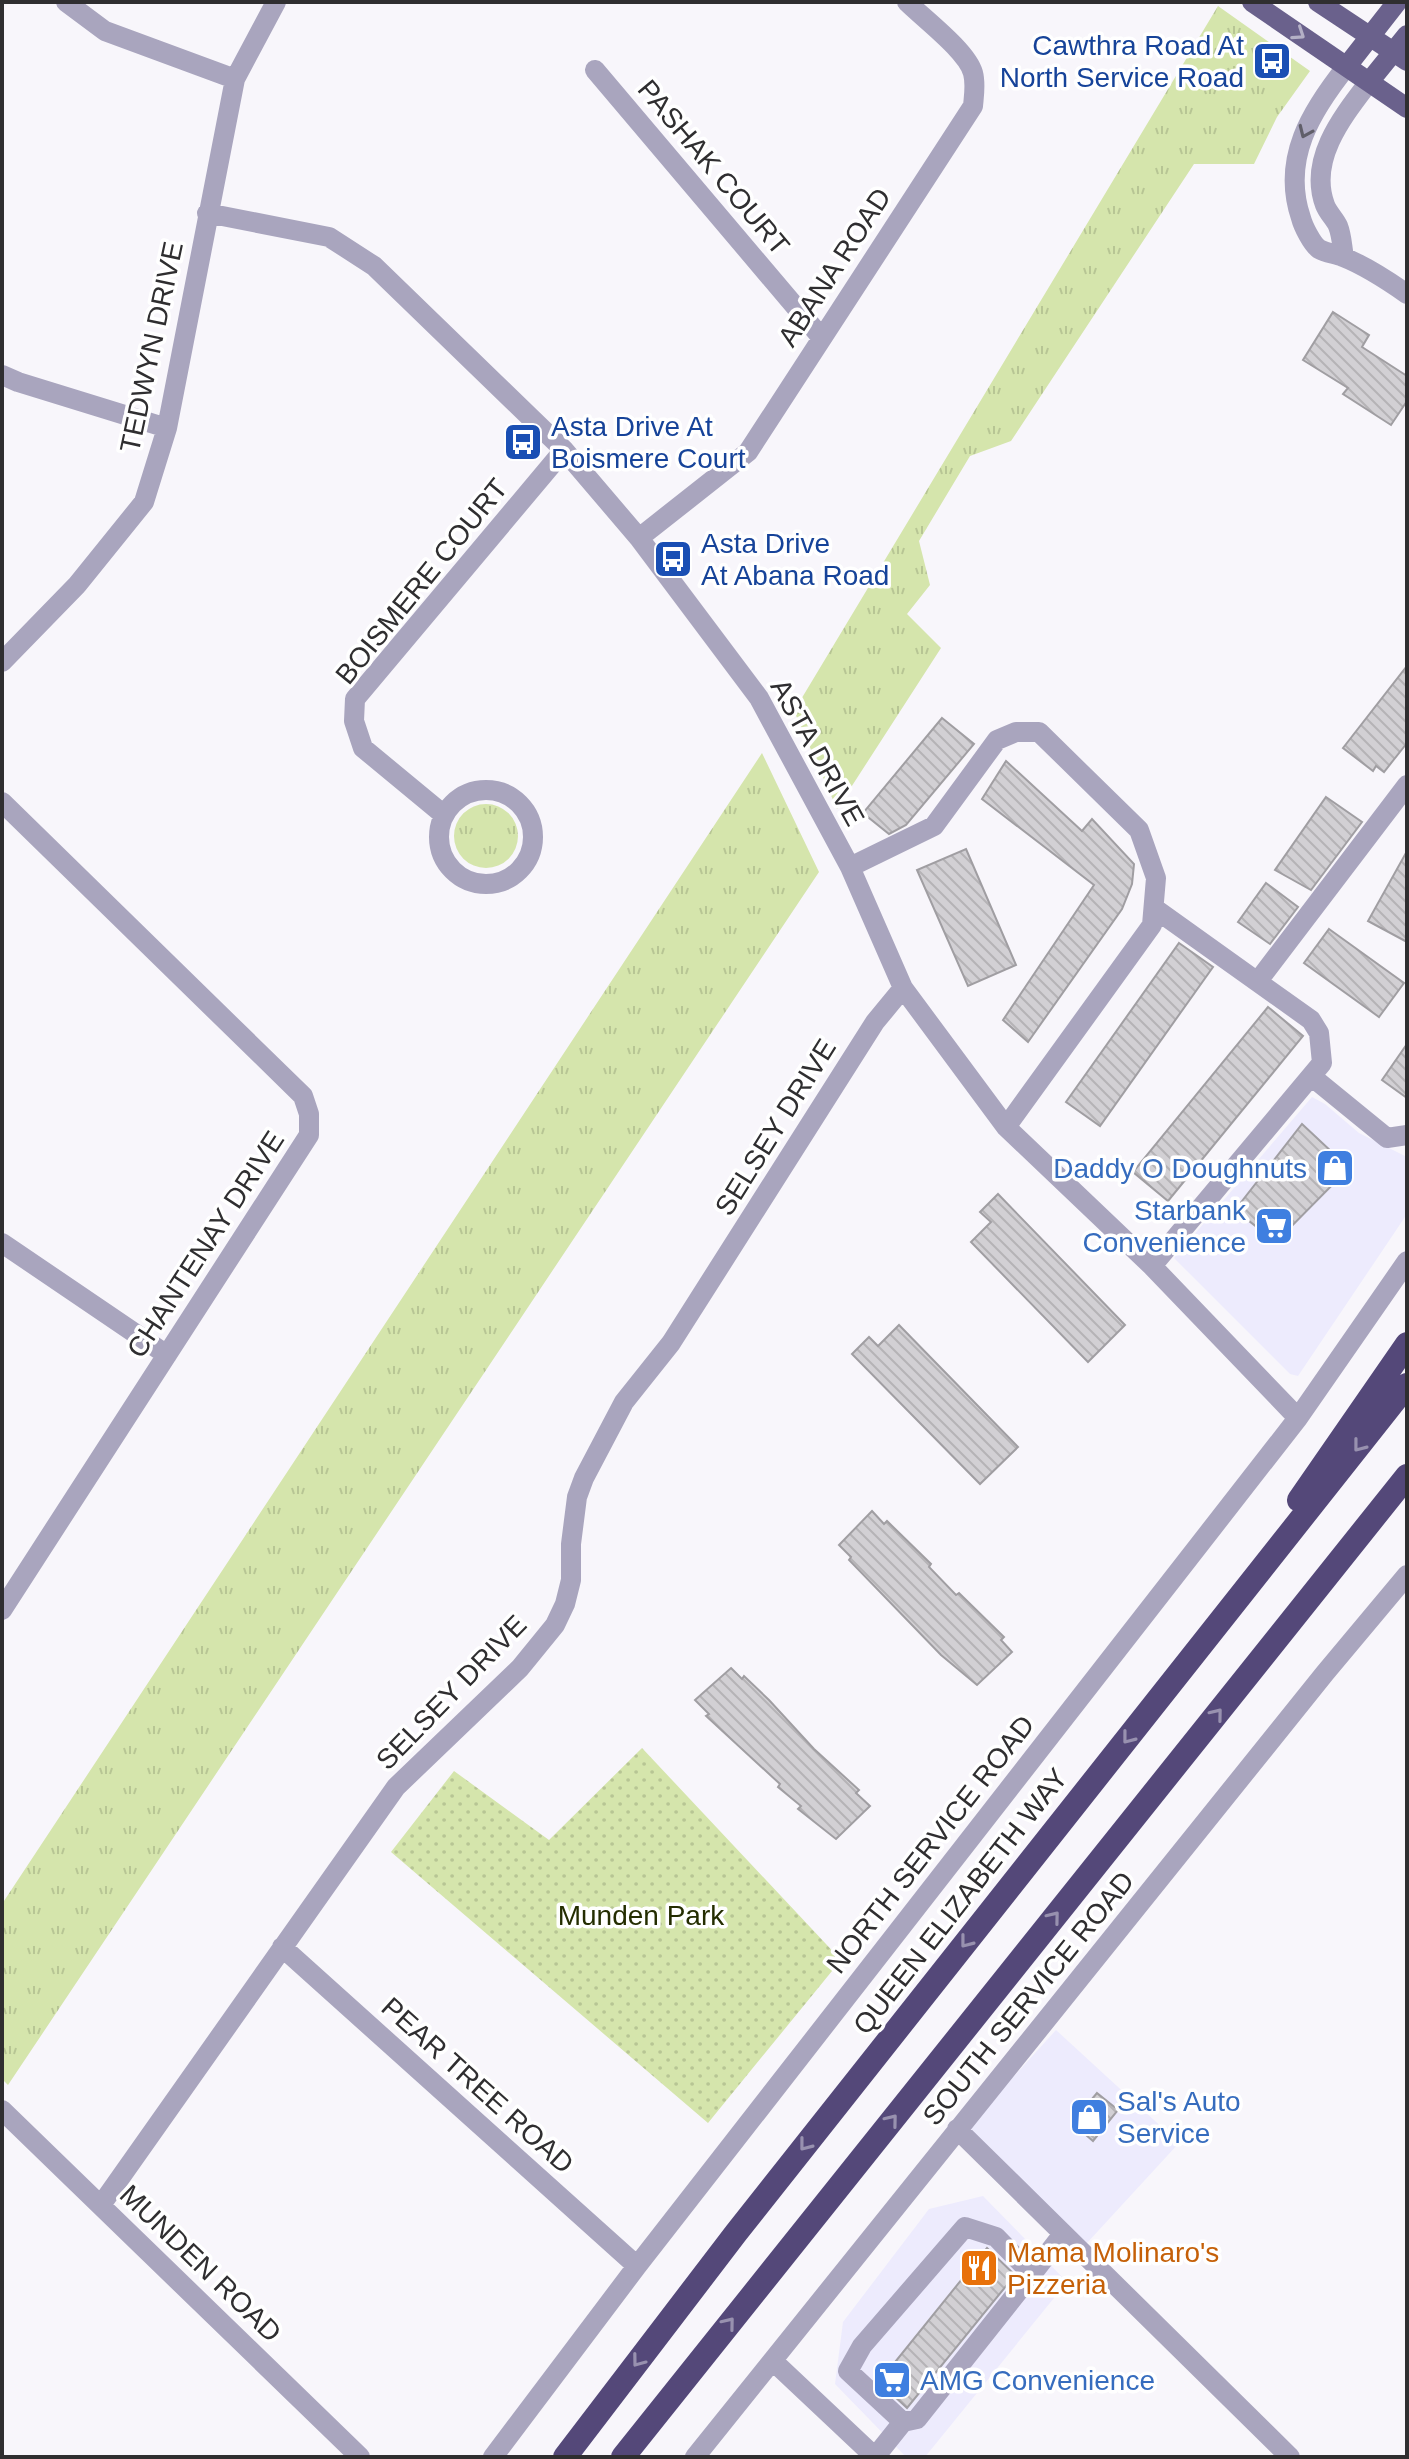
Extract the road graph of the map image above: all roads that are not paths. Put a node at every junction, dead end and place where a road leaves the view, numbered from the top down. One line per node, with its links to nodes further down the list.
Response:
1 (66, 2): 12 (street)
2 (276, 2): 12 (street, TEDWYN DRIVE)
3 (907, 2): 18 (street, ABANA ROAD)
4 (1252, 2): 10 (main road, one-way to 10)
5 (1318, 2): 8 (main road)
6 (1397, 2): 8 (main road)
7 (1407, 35): 9 (main road)
8 (1370, 37): 9 (main road); 10 (main road)
9 (1400, 57): 13 (main road)
10 (1347, 66): 13 (main road); 16 (street, one-way to 16)
11 (595, 70): 18 (street, PASHAK COURT)
12 (235, 79): 15 (street, TEDWYN DRIVE)
13 (1369, 82): 14 (main road); 16 (street)
14 (1407, 108)
15 (207, 213): 20 (street, TEDWYN DRIVE); 21 (street, ASTA DRIVE)
16 (1344, 257): 17 (street)
17 (1407, 294)
18 (821, 337): 22 (street, ABANA ROAD)
19 (2, 375): 20 (street)
20 (167, 428): 23 (street, TEDWYN DRIVE)
21 (564, 450): 22 (street, ASTA DRIVE); 26 (street, BOISMERE COURT)
22 (639, 538): 27 (street, ASTA DRIVE)
23 (2, 662)
24 (1407, 785): 29 (street)
25 (2, 802): 38 (street, CHANTENAY DRIVE)
26 (444, 815): 26 (street)
27 (850, 867): 28 (street); 30 (street, ASTA DRIVE)
28 (1154, 908): 29 (street); 32 (street)
29 (1258, 981): 31 (street)
30 (903, 988): 32 (street, ASTA DRIVE); 45 (street, SELSEY DRIVE)
31 (1311, 1076): 33 (street); 36 (street)
32 (1006, 1127): 36 (street, ASTA DRIVE)
33 (1407, 1135)
34 (2, 1243): 38 (street)
35 (1407, 1261): 40 (street, NORTH SERVICE ROAD)
36 (1152, 1266): 40 (street, ASTA DRIVE)
37 (1407, 1344): 44 (highway)
38 (167, 1355): 43 (street, CHANTENAY DRIVE)
39 (1407, 1385): 44 (highway, QUEEN ELIZABETH WAY, one-way to 44)
40 (1298, 1418): 50 (street, NORTH SERVICE ROAD)
41 (1407, 1476): 57 (highway, one-way to 41)
42 (1407, 1575): 47 (street, SOUTH SERVICE ROAD)
43 (2, 1610)
44 (1227, 1613): 56 (highway, QUEEN ELIZABETH WAY, one-way to 56)
45 (282, 1947): 48 (street, SELSEY DRIVE); 50 (street, PEAR TREE ROAD)
46 (2, 2110): 48 (street, MUNDEN ROAD)
47 (957, 2129): 49 (street); 52 (street, SOUTH SERVICE ROAD)
48 (101, 2205): 54 (street, MUNDEN ROAD)
49 (1063, 2234): 51 (street); 60 (street)
50 (637, 2266): 55 (street, NORTH SERVICE ROAD)
51 (1032, 2274): 53 (street); 53 (street)
52 (773, 2361): 58 (street, SOUTH SERVICE ROAD); 59 (street)
53 (903, 2422): 59 (street)
54 (360, 2457)
55 (493, 2457)
56 (565, 2457)
57 (623, 2457)
58 (695, 2457)
59 (875, 2457)
60 (1290, 2457)

